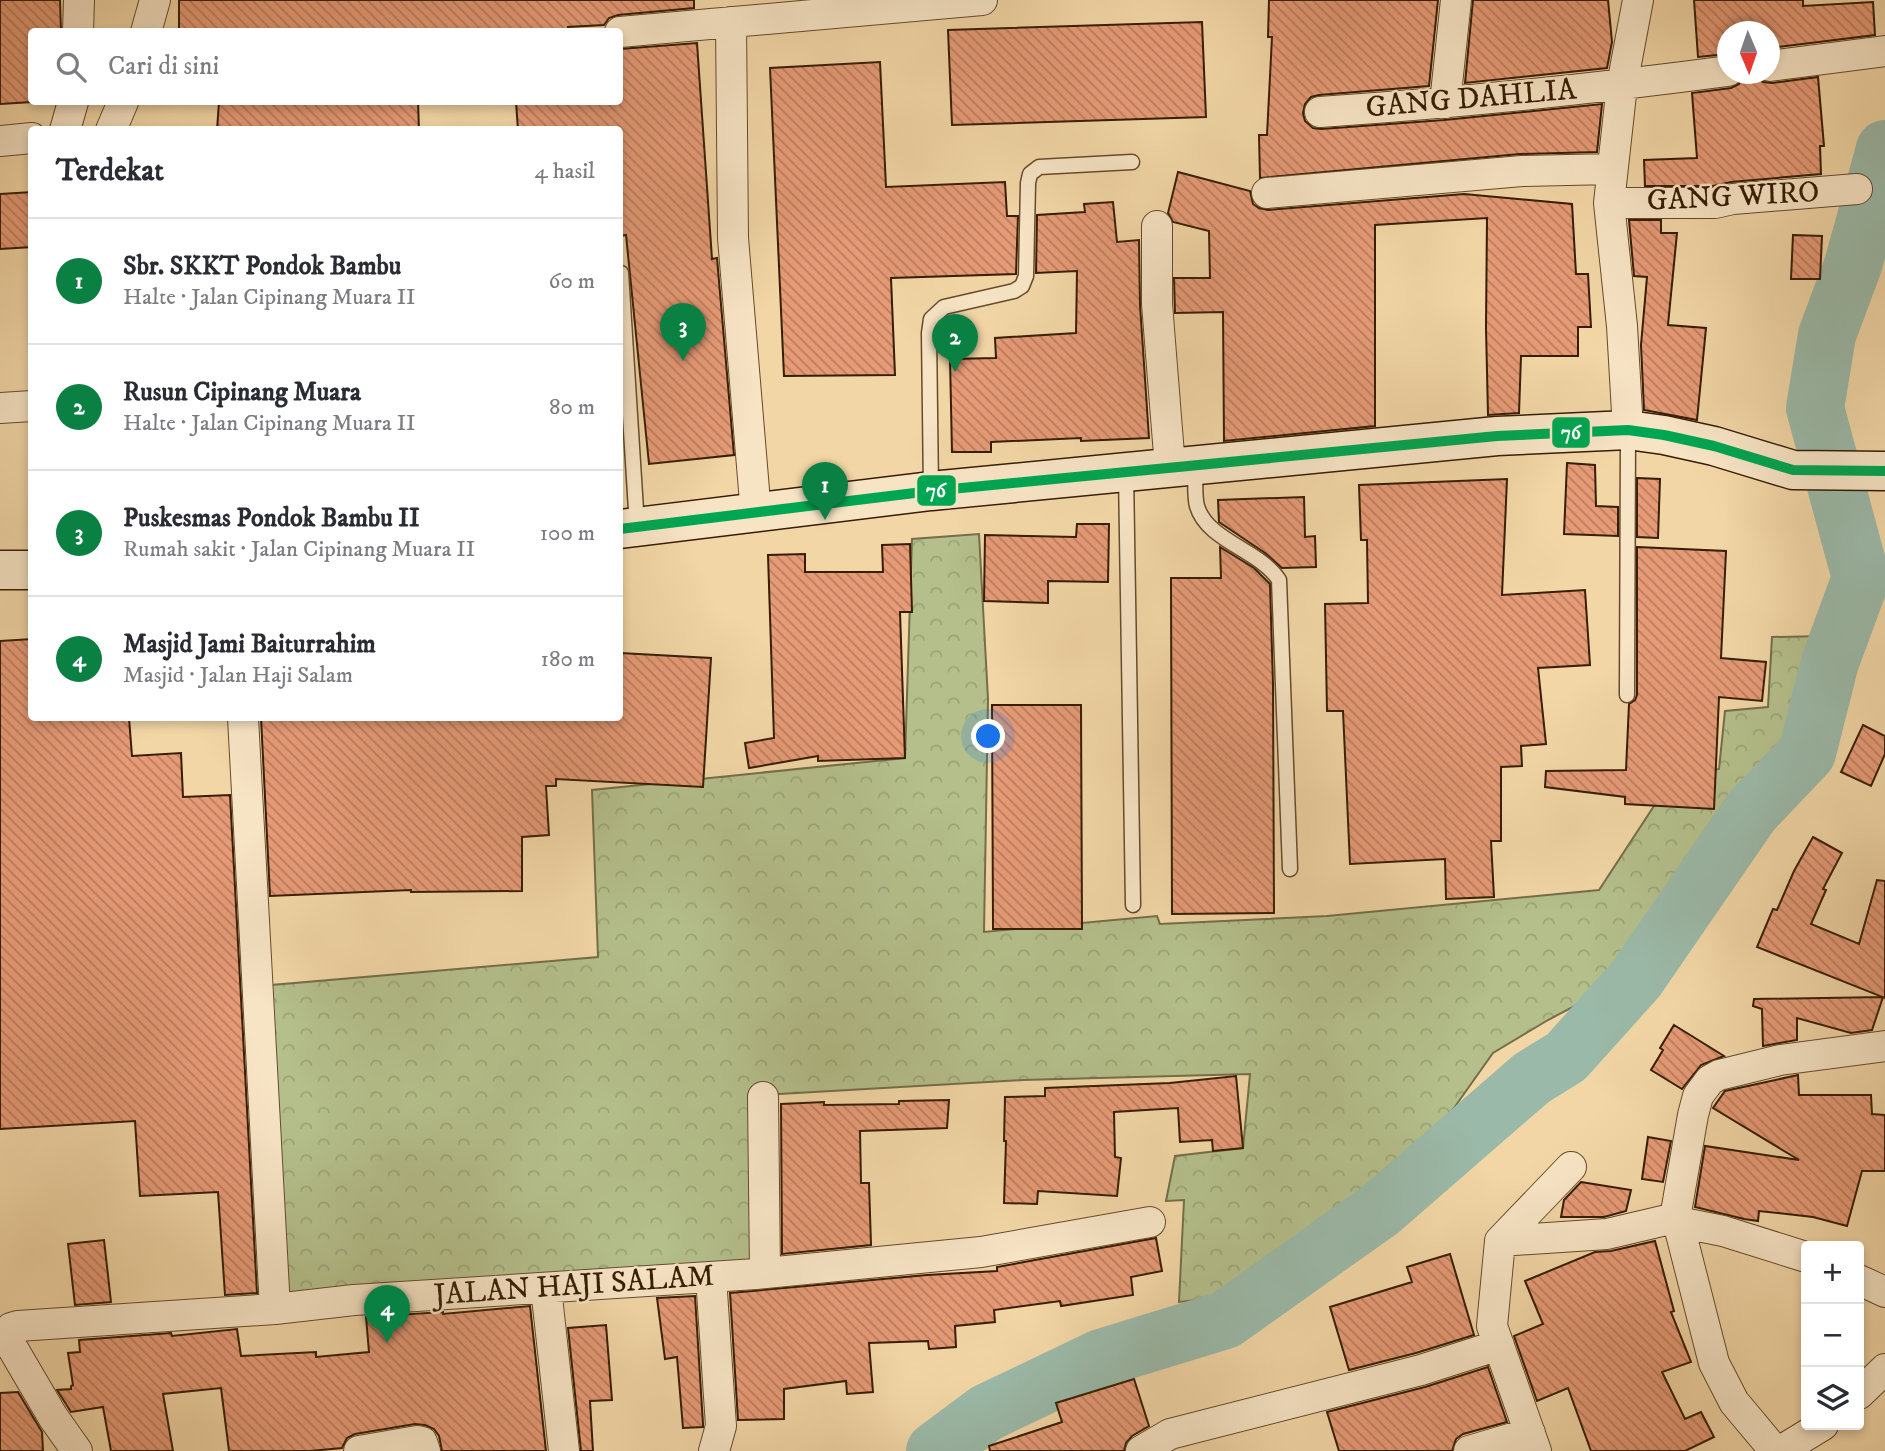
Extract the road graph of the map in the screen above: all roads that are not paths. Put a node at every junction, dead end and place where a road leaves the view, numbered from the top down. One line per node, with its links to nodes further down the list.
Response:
1 (79, 0): 7 (street)
2 (155, 0): 8 (street)
3 (982, 0): 6 (street)
4 (1456, 0): 14 (street)
5 (1638, 0): 13 (street)
6 (731, 22): 9 (street); 36 (street)
7 (78, 28)
8 (147, 28)
9 (623, 32)
10 (1885, 51): 11 (street)
11 (1780, 65)
12 (1717, 72): 13 (street, GANG DAHLIA)
13 (1622, 85): 14 (street, GANG DAHLIA); 23 (street)
14 (1445, 103): 17 (street, GANG DAHLIA)
15 (72, 105): 18 (street)
16 (122, 105): 19 (street)
17 (1320, 112)
18 (66, 126)
19 (113, 126)
20 (28, 138): 21 (street)
21 (0, 141)
22 (1132, 162): 35 (lane)
23 (1611, 169): 25 (street); 26 (street)
24 (1857, 189): 26 (street, GANG WIRO)
25 (1267, 193)
26 (1609, 203): 31 (street)
27 (1157, 226): 32 (street)
28 (623, 346): 37 (lane)
29 (28, 406): 30 (street)
30 (0, 408)
31 (1628, 430): 32 (street); 33 (street); 40 (lane)
32 (1182, 466): 34 (street); 42 (lane)
33 (1885, 471)
34 (1126, 472): 35 (street); 43 (lane)
35 (931, 491): 36 (street)
36 (756, 514): 37 (street)
37 (628, 528)
38 (28, 569): 39 (street)
39 (0, 570)
40 (1627, 695)
41 (243, 721): 56 (street)
42 (1290, 869)
43 (1133, 905)
44 (1885, 1046): 47 (street)
45 (763, 1097): 51 (street)
46 (1571, 1167): 49 (street)
47 (1676, 1220): 49 (street); 50 (street); 60 (street)
48 (1150, 1222): 51 (street, JALAN HAJI SALAM)
49 (1500, 1241): 57 (street)
50 (1801, 1255)
51 (765, 1273): 52 (street, JALAN HAJI SALAM)
52 (711, 1277): 54 (street, JALAN HAJI SALAM); 66 (street)
53 (1864, 1282): 55 (street)
54 (546, 1288): 56 (street, JALAN HAJI SALAM); 65 (street)
55 (1885, 1292)
56 (275, 1310): 62 (street, JALAN HAJI SALAM)
57 (1499, 1345): 61 (street); 67 (street)
58 (1885, 1369): 59 (street)
59 (1864, 1390)
60 (1816, 1430)
61 (1533, 1442): 68 (street)
62 (77, 1451)
63 (359, 1451): 64 (street)
64 (425, 1451)
65 (565, 1451)
66 (714, 1451)
67 (1141, 1451)
68 (1469, 1451)

